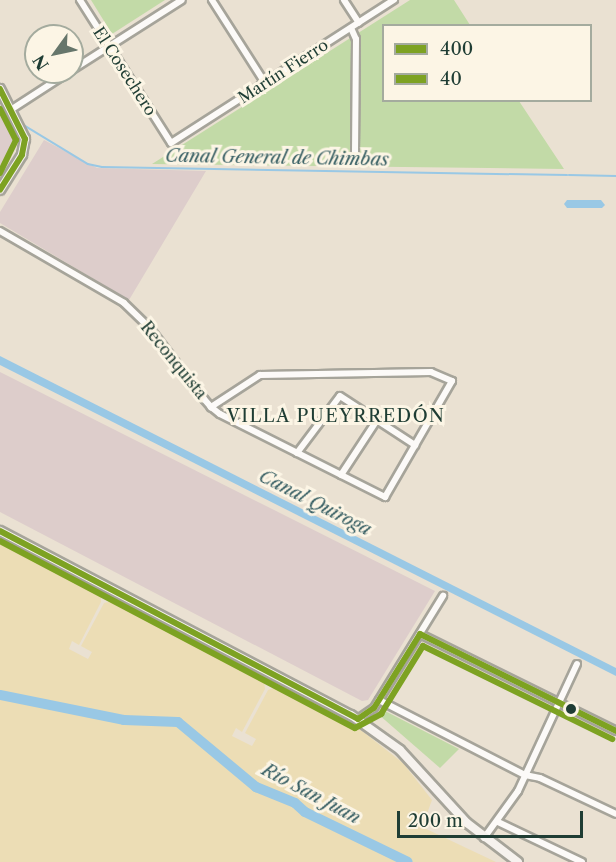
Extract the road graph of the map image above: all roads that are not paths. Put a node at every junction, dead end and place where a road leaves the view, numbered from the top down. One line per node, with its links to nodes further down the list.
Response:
1 (80, 0): 8 (street, El Cosechero)
2 (182, 0): 8 (street)
3 (212, 0): 10 (street)
4 (344, 0): 6 (street)
5 (394, 0): 6 (street, Martín Fierro)
6 (358, 23): 7 (street, Martín Fierro)
7 (351, 28): 10 (street, Martín Fierro); 15 (street)
8 (110, 46): 9 (street); 14 (street, El Cosechero)
9 (84, 63)
10 (265, 83): 14 (street, Martín Fierro)
11 (51, 84): 13 (street)
12 (0, 89): 13 (main road)
13 (12, 109): 16 (main road)
14 (171, 142)
15 (355, 159)
16 (0, 190)
17 (0, 231): 18 (street, Reconquista)
18 (211, 407): 20 (street); 21 (street, Reconquista)
19 (377, 420): 20 (street); 21 (street); 22 (street)
20 (415, 445): 22 (street, Reconquista)
21 (297, 453): 22 (street, Reconquista)
22 (341, 475)
23 (0, 531): 29 (main road)
24 (443, 596): 25 (street)
25 (420, 634): 27 (street); 28 (street)
26 (577, 664): 28 (street)
27 (379, 700): 29 (street); 31 (street)
28 (559, 703): 30 (street); 31 (street)
29 (358, 719): 34 (main road)
30 (616, 731)
31 (525, 775): 32 (street); 33 (street)
32 (616, 814)
33 (498, 822): 34 (street); 36 (street)
34 (484, 838): 35 (main road)
35 (518, 862)
36 (582, 862)

